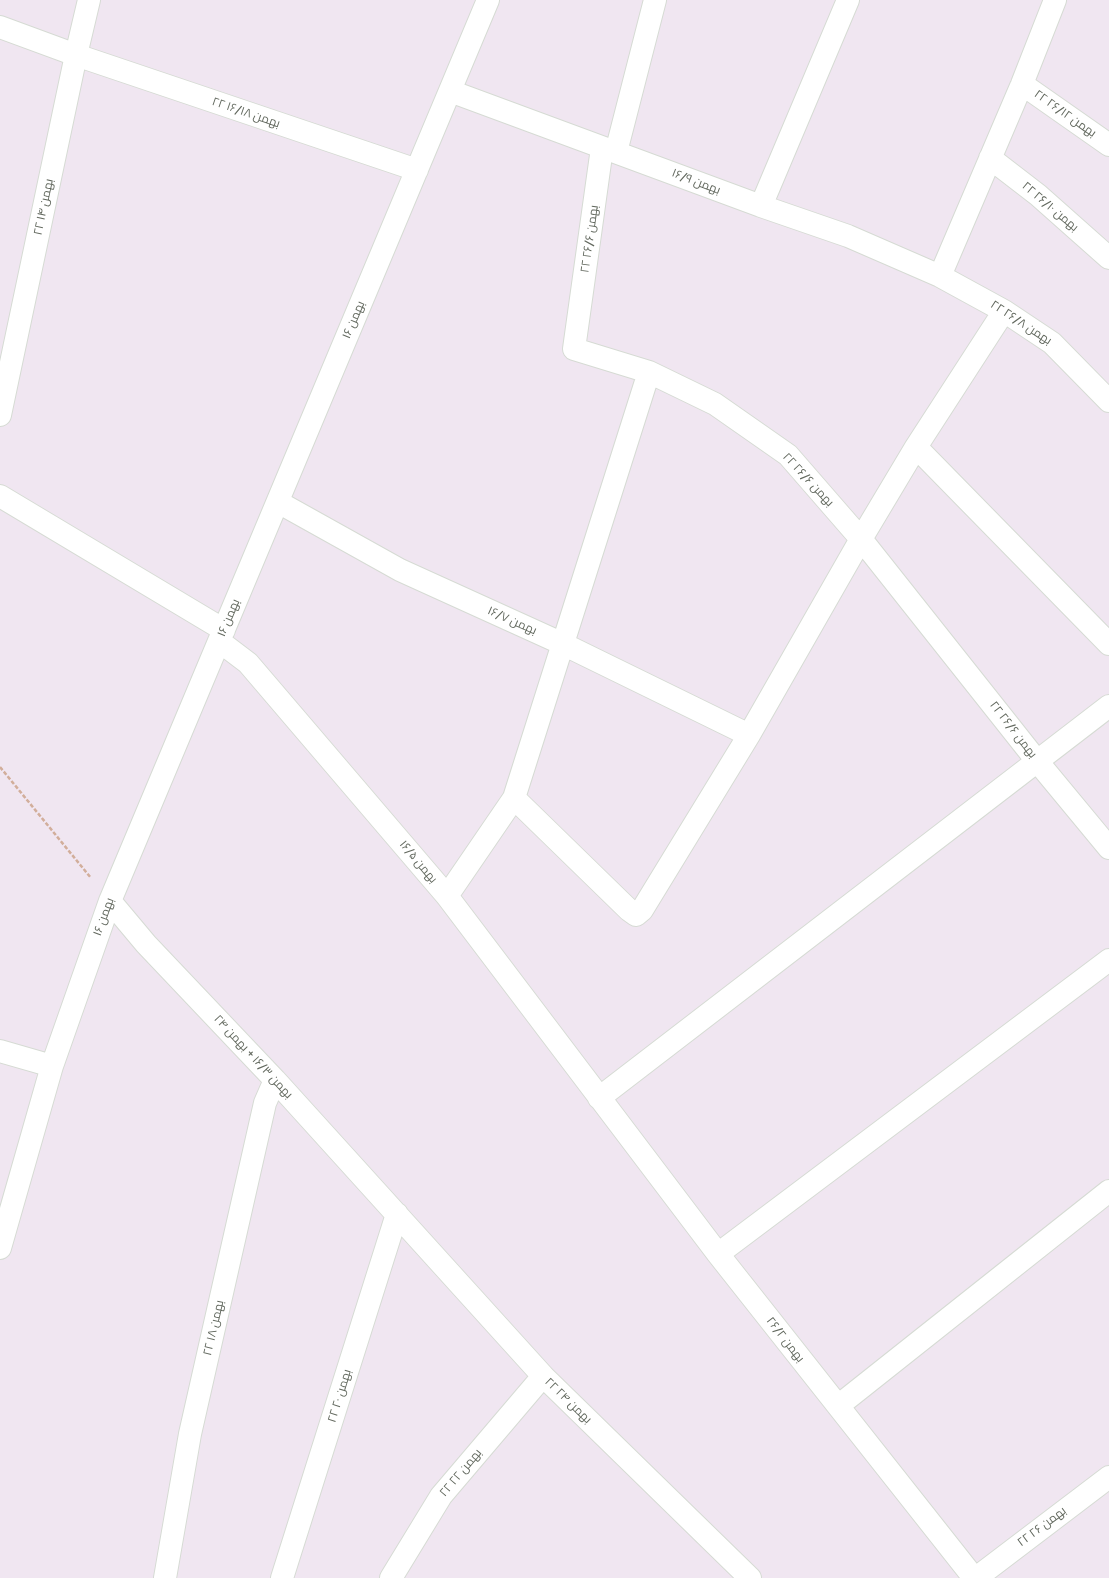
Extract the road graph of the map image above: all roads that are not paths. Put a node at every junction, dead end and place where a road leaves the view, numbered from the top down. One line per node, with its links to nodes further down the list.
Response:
1 (89, 0): 7 (street, ۲۲ بهمن ۱۴)
2 (488, 0): 9 (street, بهمن ۱۶)
3 (655, 0): 11 (street)
4 (848, 0): 14 (street)
5 (1055, 0): 8 (street)
6 (0, 28): 7 (street, ۲۲ بهمن ۱۶/۱۸)
7 (76, 55): 13 (street, ۲۲ بهمن ۱۶/۱۸); 20 (street, ۲۲ بهمن ۱۴)
8 (1022, 84): 10 (street, ۲۲ بهمن ۲۶/۱۲); 12 (street)
9 (450, 91): 11 (street, بهمن ۱۶/۹); 13 (street, بهمن ۱۶)
10 (1109, 145)
11 (609, 150): 14 (street, بهمن ۱۶/۹); 18 (street, ۲۲ بهمن ۲۶/۶)
12 (990, 158): 15 (street, ۲۲ بهمن ۲۶/۱۰); 16 (street)
13 (417, 170): 23 (street, بهمن ۱۶)
14 (760, 206): 16 (street, بهمن ۱۶/۹)
15 (1109, 258)
16 (940, 276): 17 (street, ۲۲ بهمن ۲۶/۸)
17 (1004, 311): 19 (street, ۲۲ بهمن ۲۶/۸); 21 (street)
18 (649, 372): 24 (street, ۲۲ بهمن ۲۶/۶); 26 (street)
19 (1109, 401)
20 (0, 415)
21 (916, 447): 24 (street); 27 (street)
22 (0, 496): 25 (street, بهمن ۱۶/۵)
23 (278, 502): 25 (street, بهمن ۱۶); 26 (street, بهمن ۱۶/۷)
24 (861, 539): 29 (street); 30 (street, ۲۲ بهمن ۲۶/۶)
25 (221, 636): 33 (street, بهمن ۱۶/۵); 34 (street, بهمن ۱۶)
26 (563, 644): 29 (street, بهمن ۱۶/۷); 31 (street)
27 (1109, 644)
28 (1109, 706): 30 (street)
29 (749, 735): 31 (street)
30 (1037, 761): 32 (street, ۲۲ بهمن ۲۶/۶); 39 (street)
31 (514, 798): 33 (street)
32 (1109, 848)
33 (447, 896): 39 (street, بهمن ۱۶/۵)
34 (110, 900): 37 (street, بهمن ۱۶); 38 (street, بهمن ۱۶/۳ + بهمن ۲۴)
35 (1109, 960): 43 (street)
36 (0, 1051): 37 (street)
37 (52, 1066): 42 (street, بهمن ۱۶)
38 (275, 1080): 41 (street, بهمن ۱۶/۳ + بهمن ۲۴); 47 (street, ۲۲ بهمن ۱۸)
39 (599, 1098): 43 (street, بهمن ۲۶/۲)
40 (1109, 1191): 45 (street)
41 (397, 1214): 44 (street, ۲۲ بهمن ۲۴); 48 (street, ۲۲ بهمن ۲۰)
42 (0, 1248)
43 (718, 1254): 45 (street, بهمن ۲۶/۲)
44 (543, 1376): 49 (street, ۲۲ بهمن ۲۲); 50 (street, ۲۲ بهمن ۲۴)
45 (838, 1406): 51 (street, بهمن ۲۶/۲)
46 (1109, 1477): 51 (street, ۲۲ بهمن ۲۶)
47 (165, 1578)
48 (282, 1578)
49 (391, 1578)
50 (750, 1578)
51 (975, 1578)

